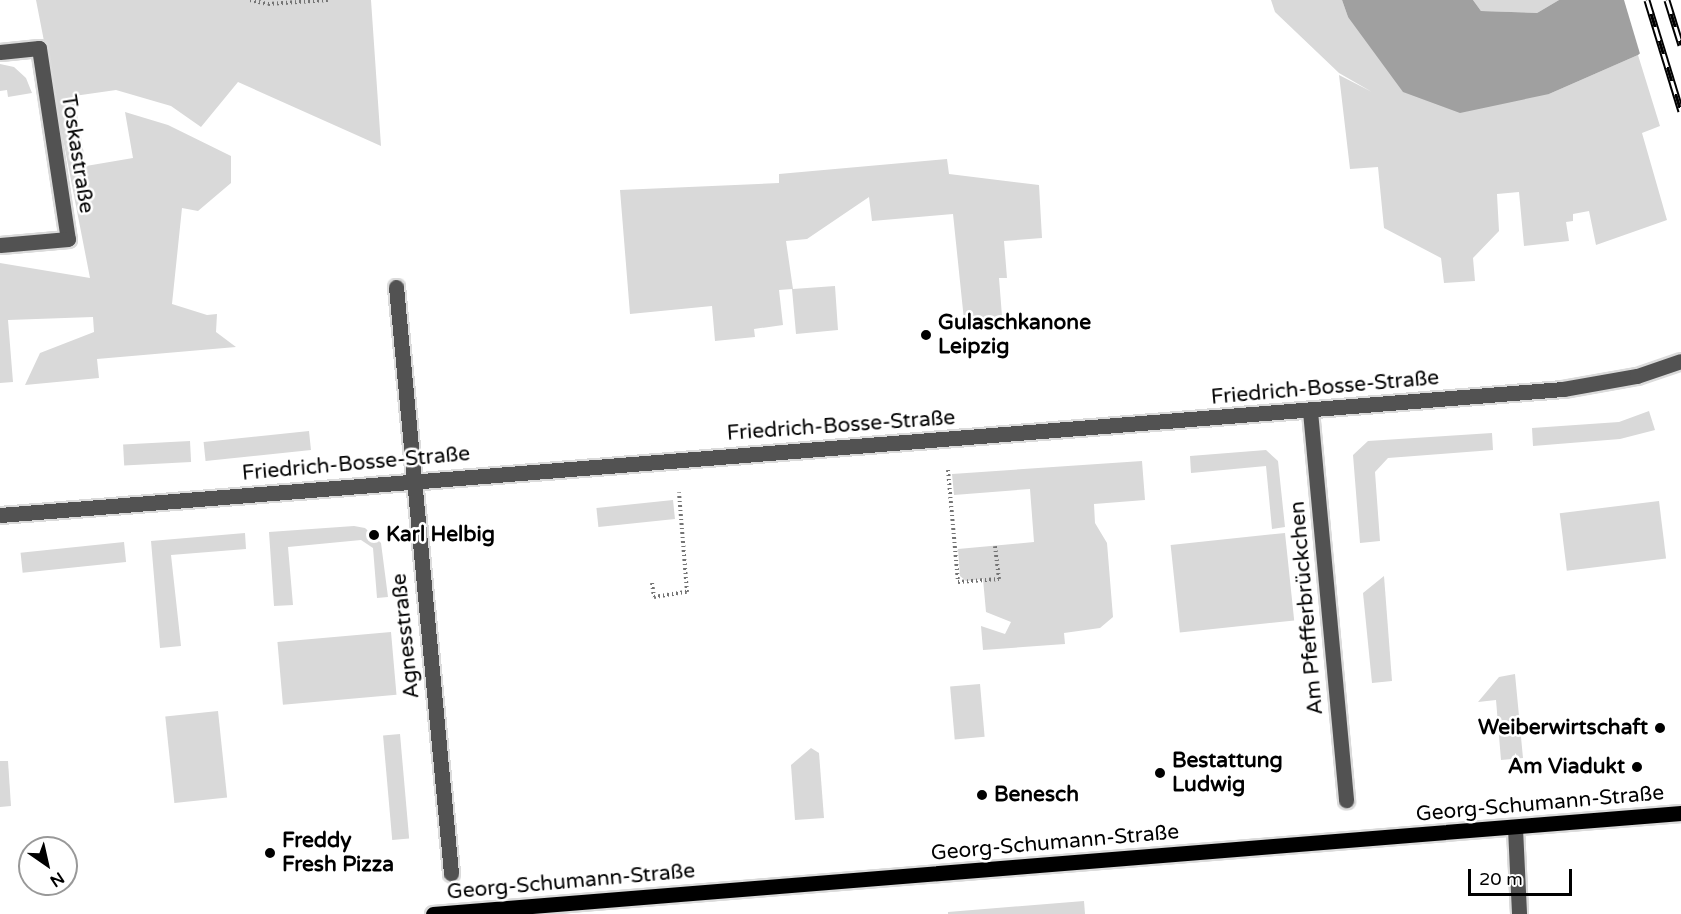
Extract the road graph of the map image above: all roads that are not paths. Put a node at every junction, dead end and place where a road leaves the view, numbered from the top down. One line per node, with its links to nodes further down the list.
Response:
1 (0, 52): 2 (street, Toskastraße)
2 (0, 245)
3 (396, 287): 6 (street, Agnesstraße)
4 (1680, 365): 5 (street, Friedrich-Bosse-Straße)
5 (1310, 411): 6 (street, Friedrich-Bosse-Straße); 8 (street, Am Pfefferbrückchen)
6 (412, 480): 7 (street, Friedrich-Bosse-Straße); 11 (street, Agnesstraße)
7 (0, 515)
8 (1346, 800)
9 (1681, 813): 10 (main road, Georg-Schumann-Straße)
10 (1515, 828): 12 (main road, Georg-Schumann-Straße); 13 (street)
11 (451, 873)
12 (433, 914)
13 (1519, 914)

